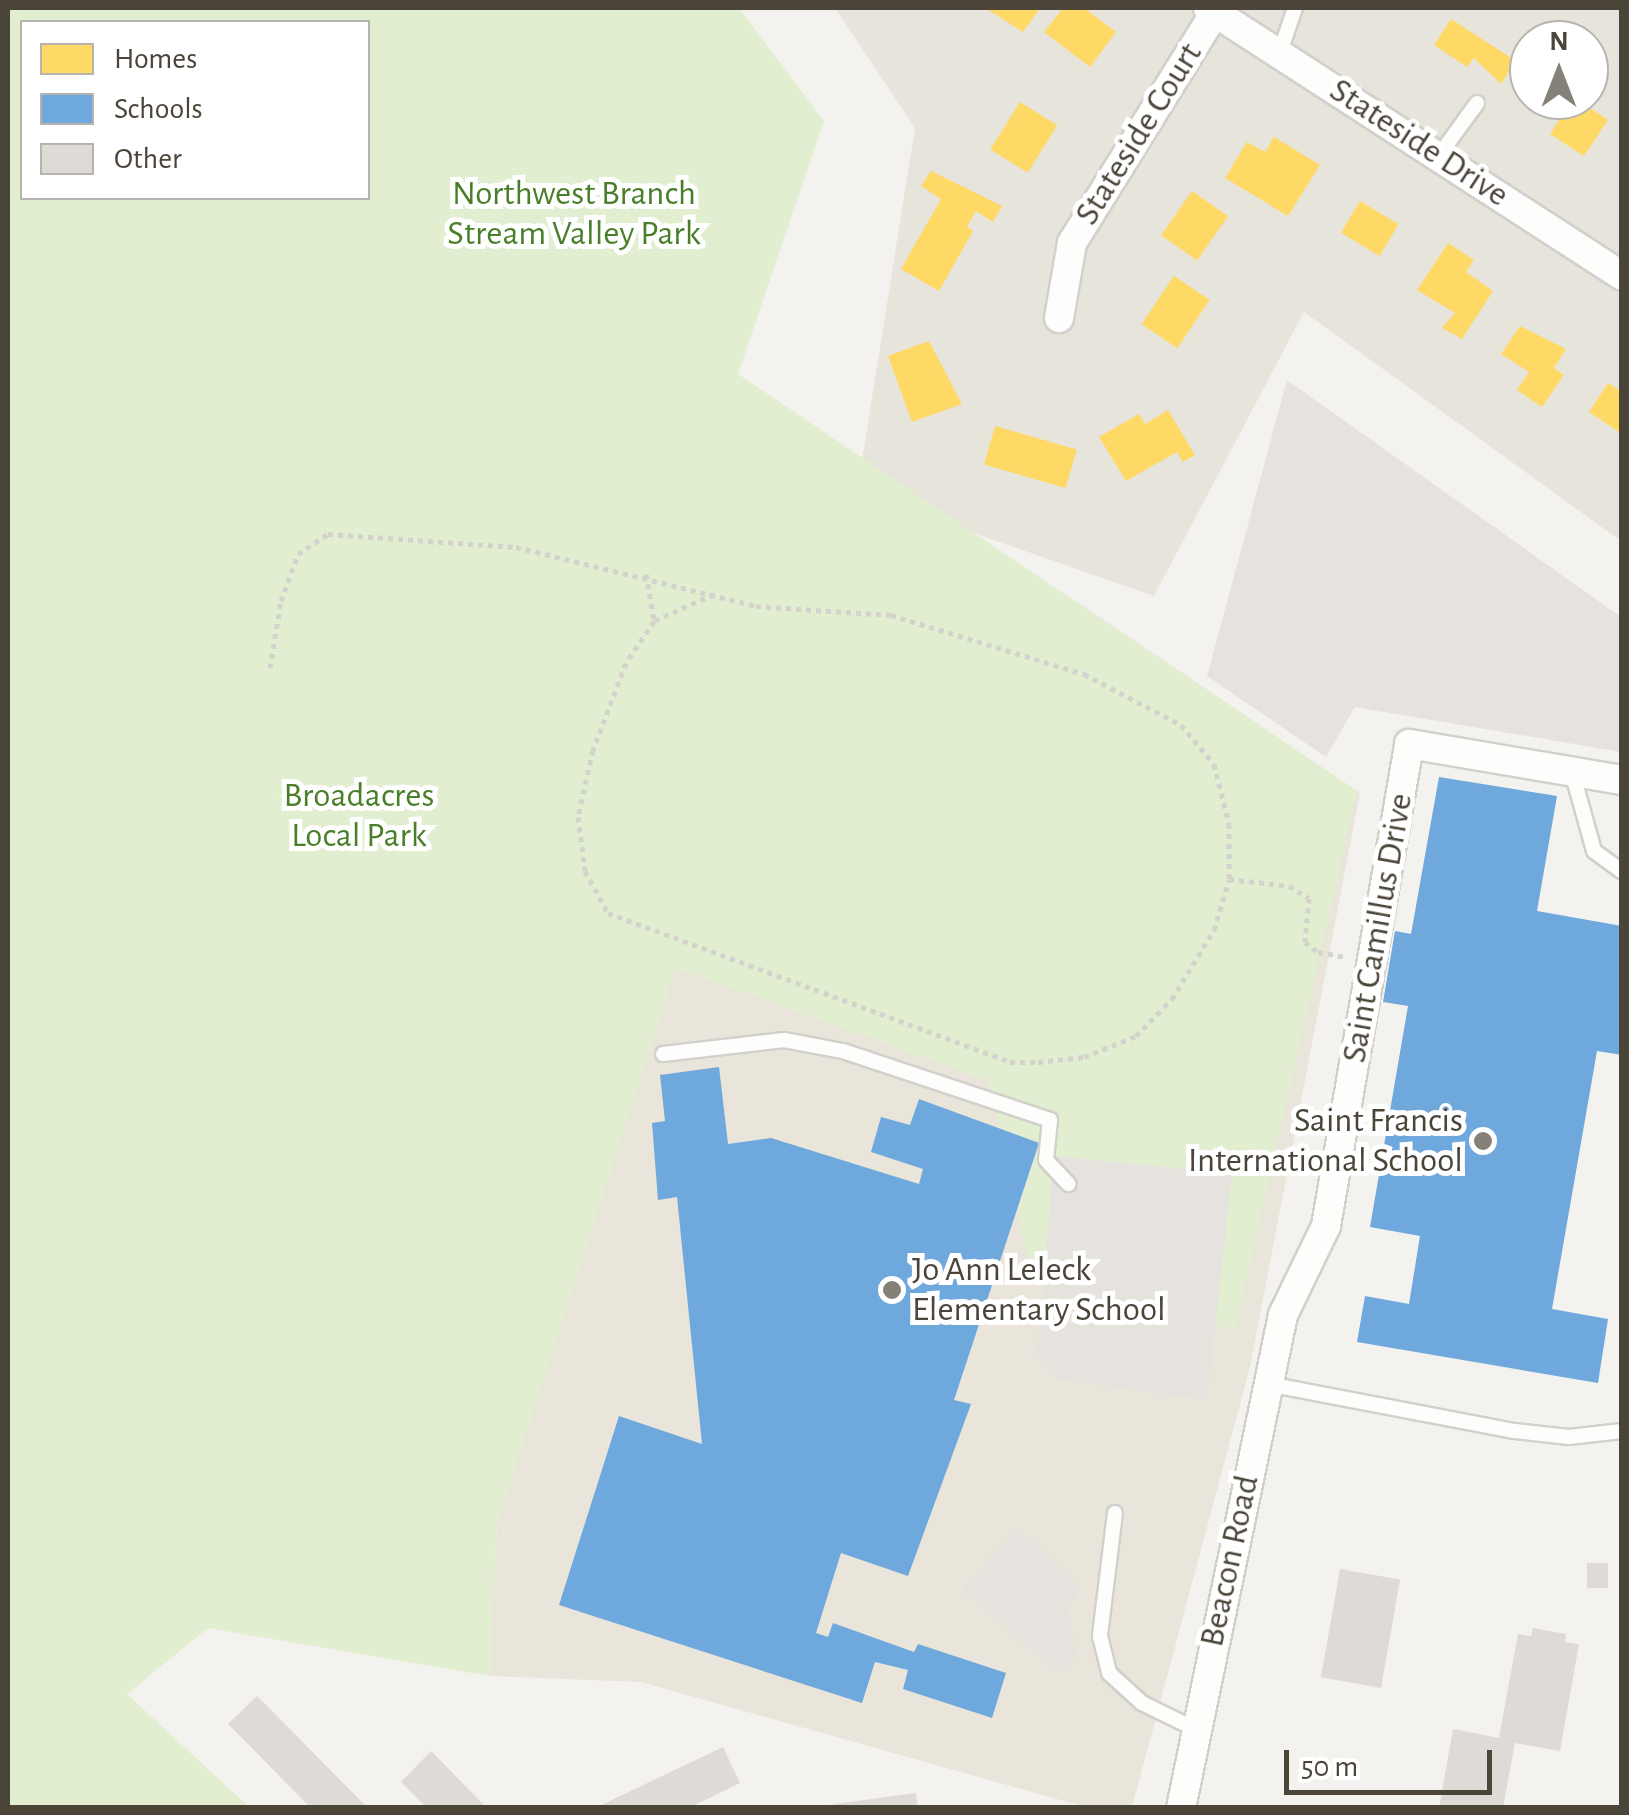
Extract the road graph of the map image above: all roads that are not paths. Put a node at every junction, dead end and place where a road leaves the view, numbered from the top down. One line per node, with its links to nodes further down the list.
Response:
1 (1295, 8): 3 (lane)
2 (1212, 10): 3 (street, Stateside Drive); 7 (street, Stateside Court)
3 (1279, 54): 5 (street, Stateside Drive)
4 (1477, 103): 5 (lane)
5 (1440, 154): 6 (street, Stateside Drive)
6 (1622, 276)
7 (1059, 318)
8 (1572, 772): 9 (street, Saint Camillus Drive); 10 (lane); 13 (street, Saint Camillus Drive)
9 (1622, 780)
10 (1622, 871)
11 (663, 1054): 12 (lane)
12 (1068, 1184)
13 (1283, 1315): 14 (street, Beacon Road)
14 (1268, 1384): 15 (lane); 19 (street, Beacon Road)
15 (1622, 1431)
16 (1114, 1513): 17 (lane)
17 (1100, 1636): 18 (lane); 19 (lane)
18 (1082, 1642)
19 (1195, 1729): 20 (street, Beacon Road)
20 (1181, 1808)

